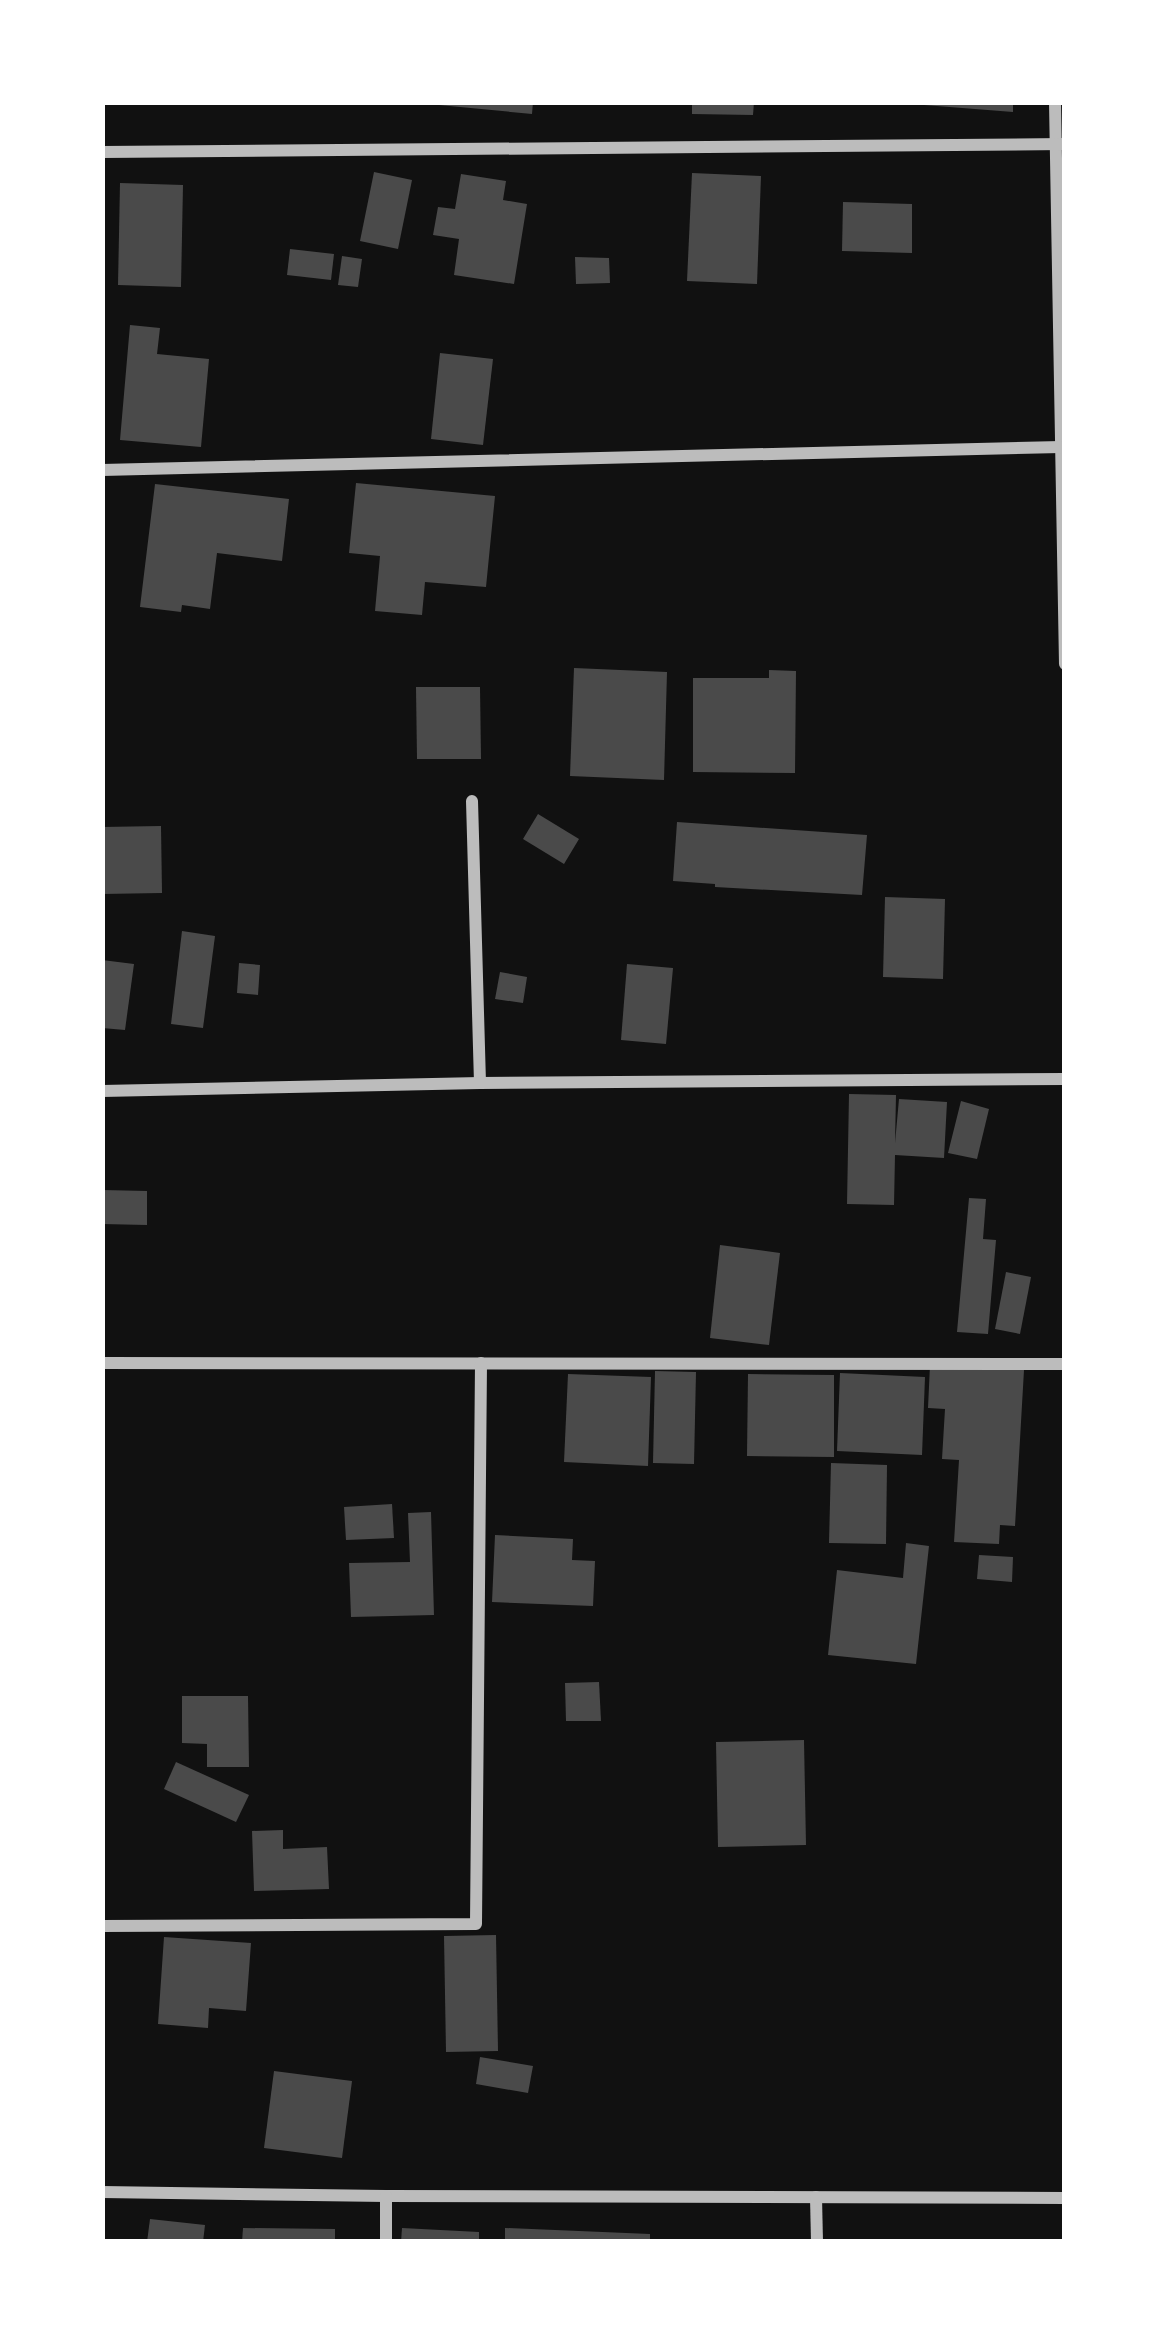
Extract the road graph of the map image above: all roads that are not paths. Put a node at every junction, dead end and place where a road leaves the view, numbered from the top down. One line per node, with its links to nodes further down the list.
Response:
1 (1055, 102): 2 (street)
2 (1060, 144): 3 (street); 4 (street)
3 (102, 152)
4 (1061, 447): 5 (street); 6 (street)
5 (102, 470)
6 (1065, 664)
7 (472, 801): 9 (street)
8 (1065, 1079): 9 (street)
9 (480, 1083): 10 (street)
10 (102, 1091)
11 (102, 1363): 12 (street)
12 (481, 1364): 13 (street); 14 (street)
13 (1065, 1364)
14 (102, 1926)
15 (102, 2192): 16 (street)
16 (386, 2196): 17 (street); 19 (street)
17 (816, 2197): 18 (street); 20 (street)
18 (1065, 2198)
19 (386, 2242)
20 (817, 2242)

